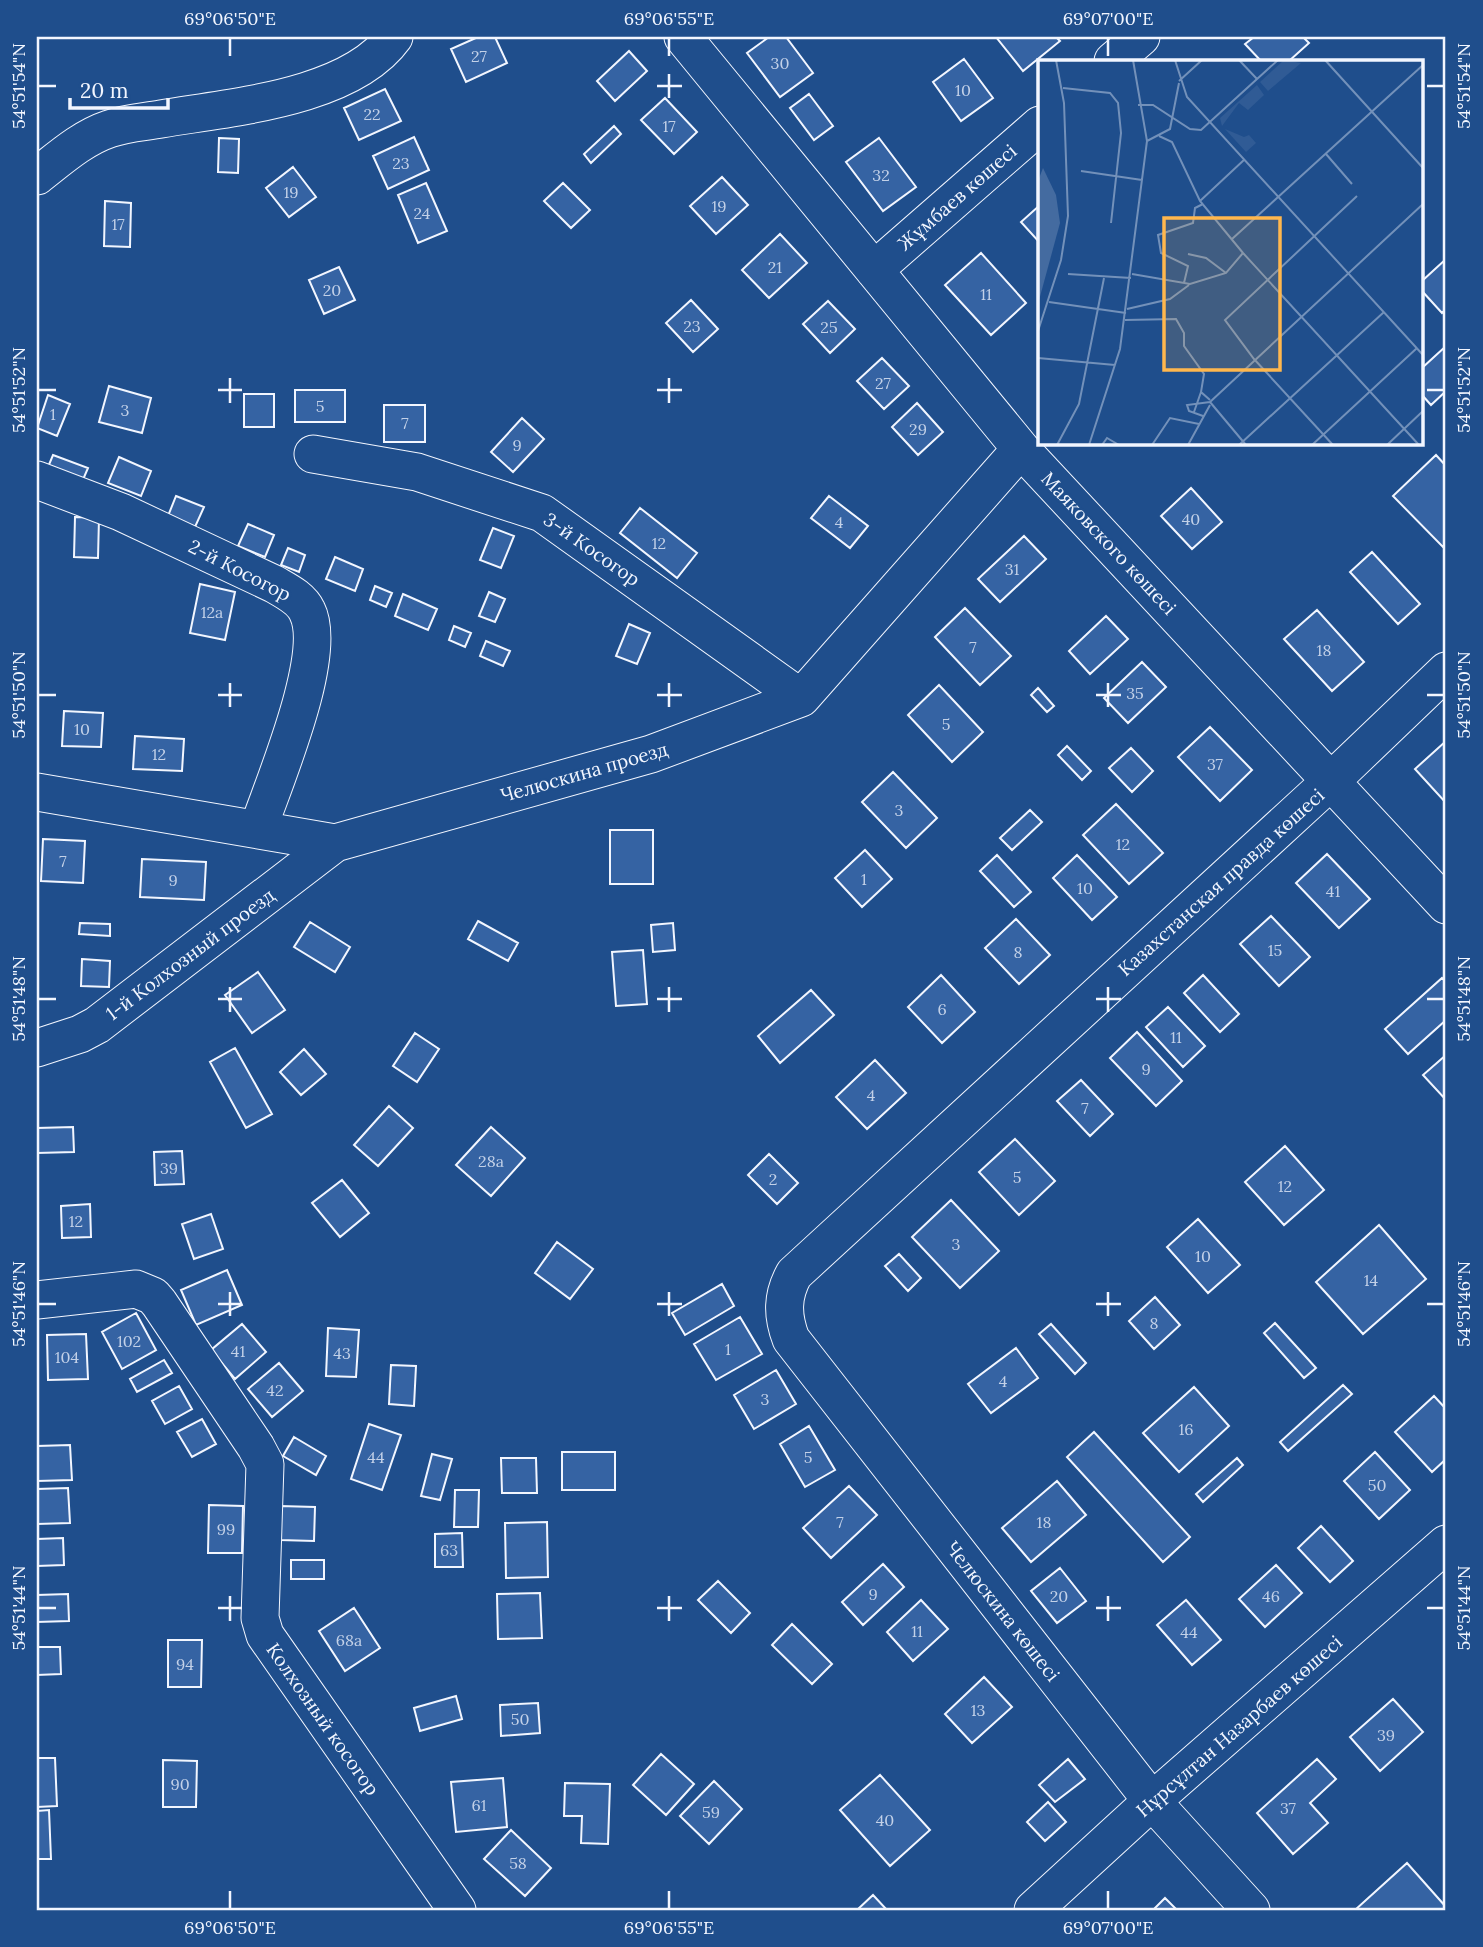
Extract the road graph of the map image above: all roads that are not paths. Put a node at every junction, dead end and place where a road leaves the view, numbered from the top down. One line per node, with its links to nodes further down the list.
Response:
1 (394, 37): 6 (street)
2 (683, 37): 7 (street, Маяковского көшесі)
3 (1141, 37): 4 (street)
4 (1114, 60)
5 (1038, 127): 7 (street, Жұмбаев көшесі)
6 (37, 176)
7 (874, 270): 8 (street, Маяковского көшесі)
8 (1021, 449): 12 (street, Челюскина проезд); 13 (street, Маяковского көшесі)
9 (313, 454): 12 (street, 3-й Косогор)
10 (37, 480): 15 (street, 2-й Косогор)
11 (1446, 671): 13 (street, Казахстанская правда көшесі)
12 (801, 698): 16 (street, Челюскина проезд)
13 (1332, 780): 17 (street, Маяковского көшесі); 19 (street, Казахстанская правда көшесі)
14 (37, 792): 15 (street, Челюскина проезд)
15 (258, 829): 16 (street, Челюскина проезд)
16 (335, 843): 18 (street, 1-й Колхозный проезд)
17 (1446, 905)
18 (37, 1048)
19 (785, 1296): 22 (street, Челюскина көшесі)
20 (37, 1300): 23 (street, Колхозный косогор)
21 (1446, 1544): 22 (street, Нұрсұлтан Назарбаев көшесі)
22 (1152, 1801): 24 (street, Нұрсұлтан Назарбаев көшесі); 25 (street, Челюскина көшесі)
23 (457, 1910)
24 (1033, 1910)
25 (1251, 1910)

